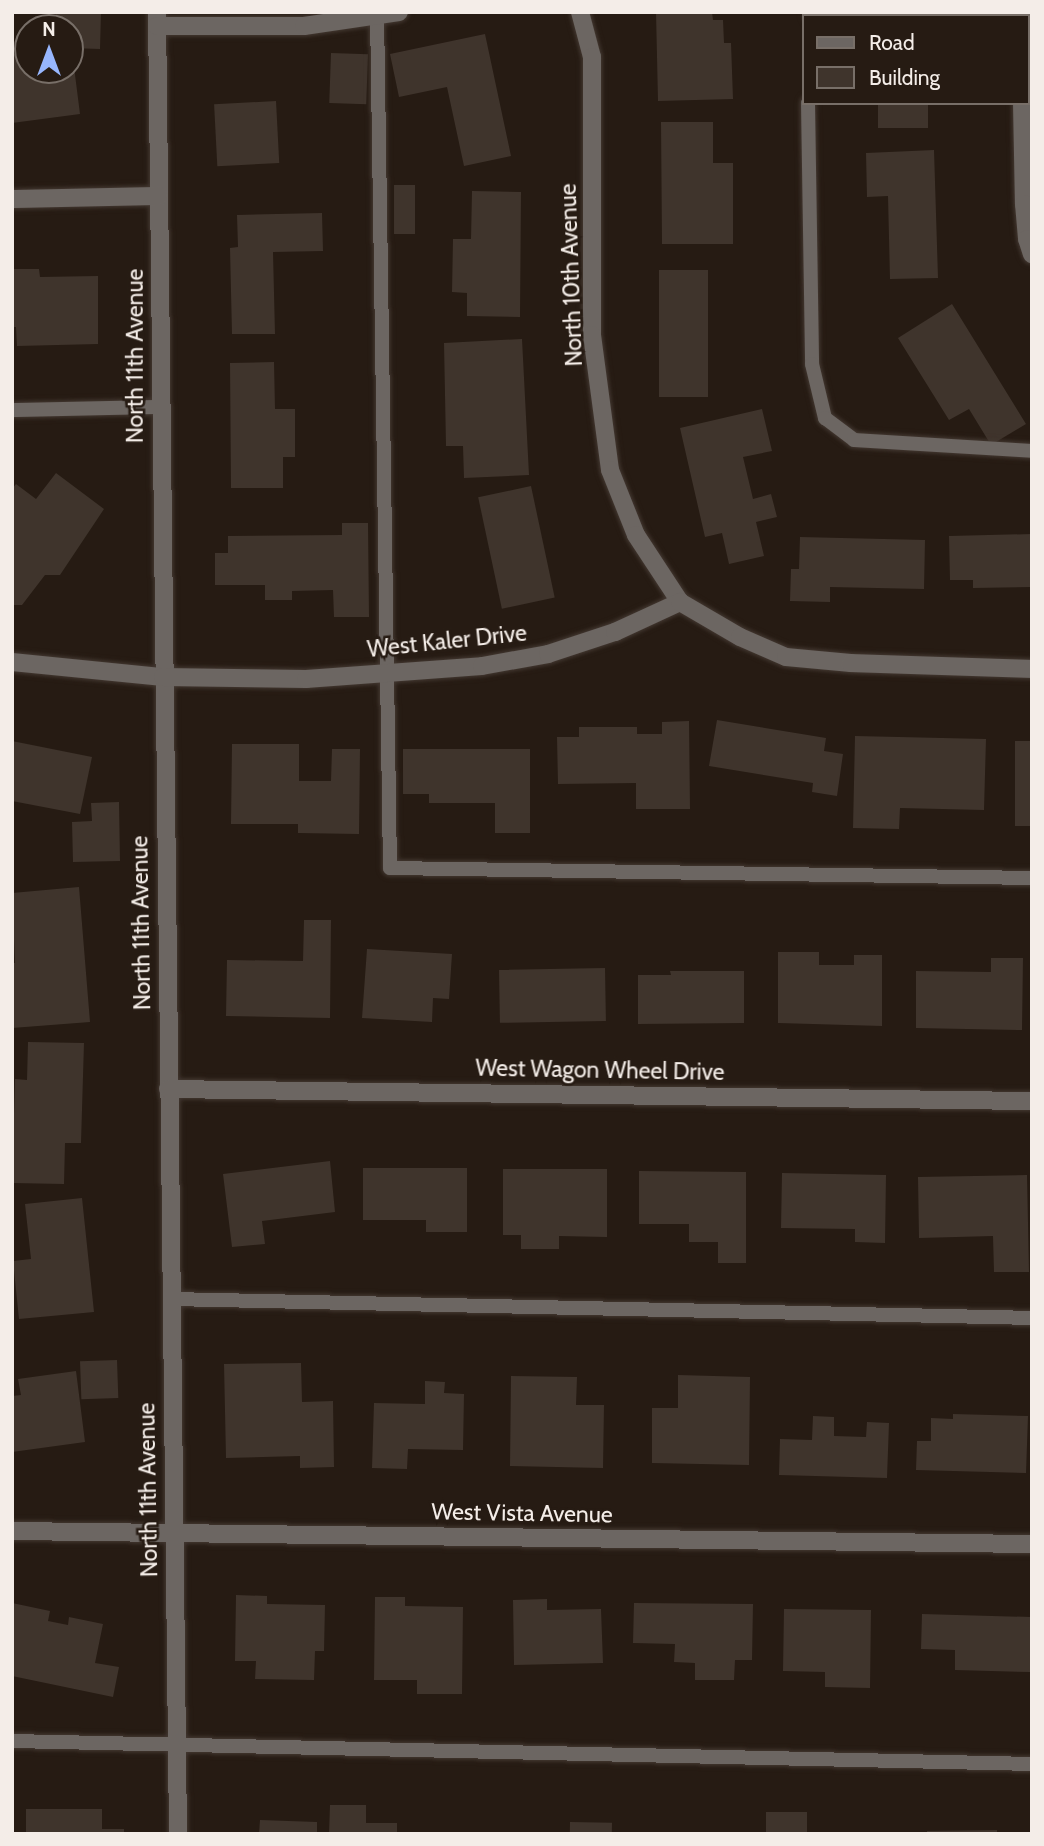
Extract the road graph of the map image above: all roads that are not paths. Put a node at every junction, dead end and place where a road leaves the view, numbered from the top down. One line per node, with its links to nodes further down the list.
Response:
1 (399, 12): 3 (street)
2 (580, 12): 13 (street, North 10th Avenue)
3 (377, 15): 4 (street); 16 (lane)
4 (157, 19): 7 (street, North 11th Avenue)
5 (808, 105): 12 (lane)
6 (1022, 105): 9 (street)
7 (159, 196): 8 (street); 10 (street, North 11th Avenue)
8 (12, 198)
9 (1032, 254)
10 (160, 407): 11 (lane); 17 (street, North 11th Avenue)
11 (12, 410)
12 (1032, 451)
13 (680, 602): 15 (street); 16 (street, West Kaler Drive)
14 (12, 662): 17 (street, West Kaler Drive)
15 (1032, 669)
16 (388, 673): 17 (street, West Kaler Drive); 18 (lane)
17 (163, 677): 19 (street, North 11th Avenue)
18 (1032, 878)
19 (168, 1089): 20 (street, West Wagon Wheel Drive); 21 (street, North 11th Avenue)
20 (1032, 1101)
21 (171, 1299): 22 (lane); 24 (street, North 11th Avenue)
22 (1032, 1318)
23 (12, 1531): 24 (street, West Vista Avenue)
24 (173, 1533): 25 (street, West Vista Avenue); 27 (street, North 11th Avenue)
25 (1032, 1544)
26 (12, 1741): 27 (lane)
27 (176, 1743): 28 (lane); 29 (street, North 11th Avenue)
28 (1032, 1764)
29 (178, 1834)

